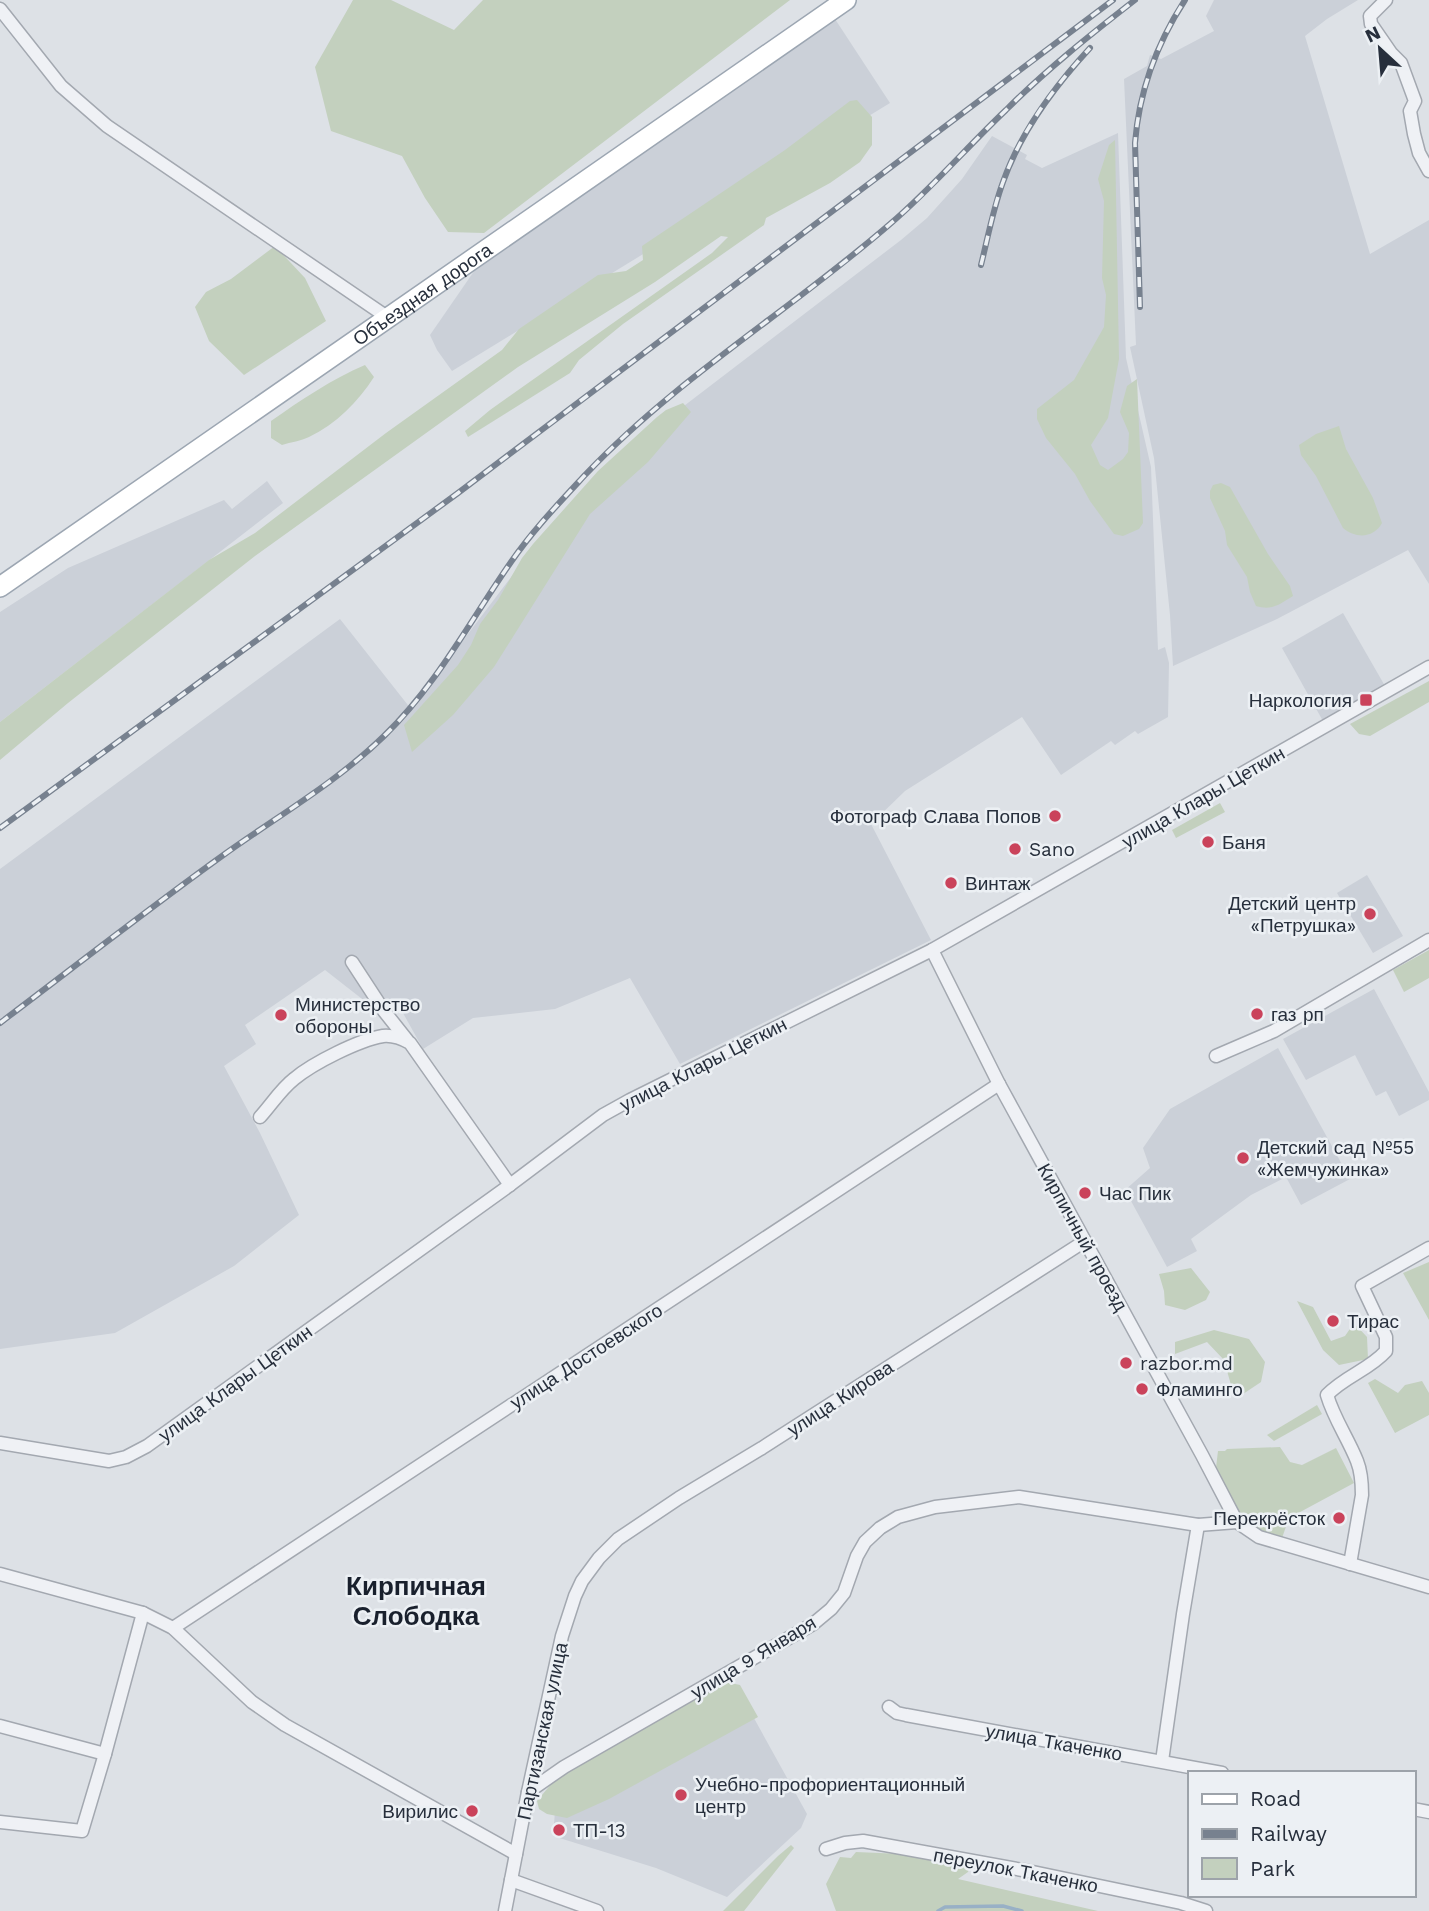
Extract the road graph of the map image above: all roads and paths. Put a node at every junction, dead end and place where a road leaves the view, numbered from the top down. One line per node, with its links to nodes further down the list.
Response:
1 (1387, 0): 4 (street)
2 (835, 3): 5 (main road, Объездная дорога)
3 (0, 9): 5 (street)
4 (1429, 171)
5 (387, 317): 6 (main road, Объездная дорога)
6 (0, 587)
7 (1429, 667): 9 (street, улица Клары Цеткин)
8 (1429, 940): 12 (street)
9 (932, 950): 13 (street, Кирпичный проезд); 15 (street, улица Клары Цеткин)
10 (352, 962): 11 (street)
11 (410, 1043): 14 (street); 15 (street)
12 (1216, 1056)
13 (999, 1084): 16 (street, Кирпичный проезд); 26 (street, улица Достоевского)
14 (260, 1117)
15 (510, 1185): 18 (street, улица Клары Цеткин)
16 (1085, 1241): 19 (street, Кирпичный проезд); 21 (street, улица Кирова)
17 (1429, 1248): 22 (street)
18 (0, 1443)
19 (1237, 1522): 20 (street, улица 9 Января); 22 (street)
20 (1198, 1525): 30 (street); 32 (street, улица 9 Января)
21 (599, 1558): 32 (street, Партизанская улица)
22 (1350, 1564): 24 (street)
23 (0, 1574): 25 (street)
24 (1429, 1587)
25 (143, 1613): 26 (street); 29 (street)
26 (173, 1628): 35 (street)
27 (888, 1707): 30 (street, улица Ткаченко)
28 (0, 1726): 29 (street)
29 (105, 1754): 33 (street)
30 (1162, 1761): 31 (street, улица Ткаченко)
31 (1212, 1771)
32 (528, 1792): 35 (street, Партизанская улица)
33 (0, 1822)
34 (826, 1849): 39 (street, переулок Ткаченко)
35 (516, 1853): 36 (street, Партизанская улица)
36 (511, 1880): 37 (street, Партизанская улица); 38 (street)
37 (505, 1911)
38 (597, 1911)
39 (1206, 1911)

